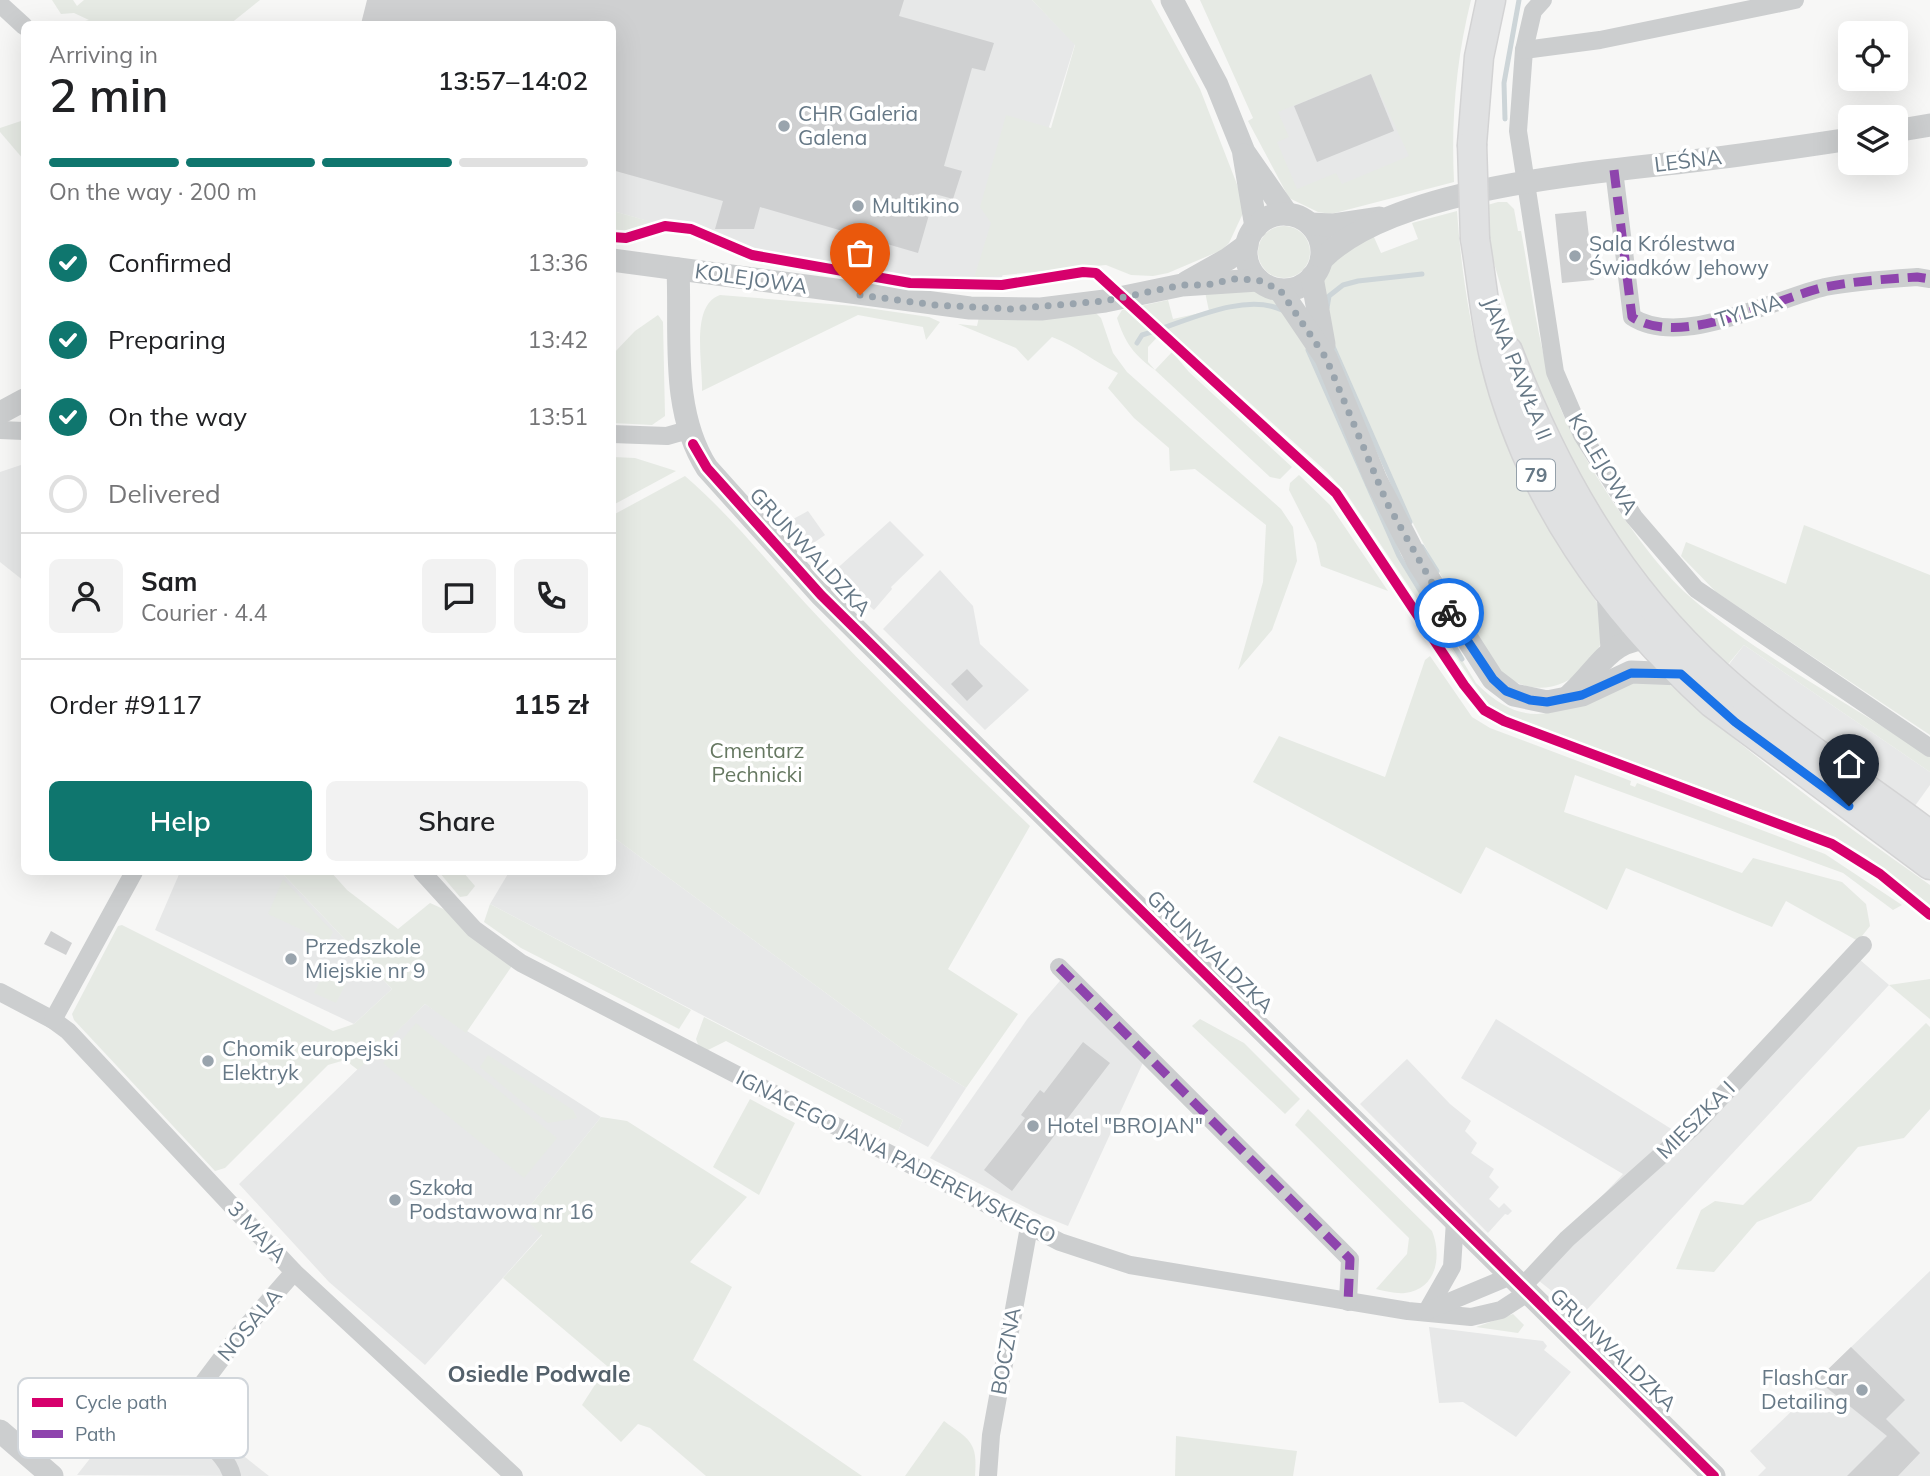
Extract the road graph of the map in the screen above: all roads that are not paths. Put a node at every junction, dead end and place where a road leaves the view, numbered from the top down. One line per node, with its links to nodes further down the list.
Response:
1 (1172, 0): 13 (street)
2 (1491, 0): 26 (main road, JANA PAWŁA II / 79, bridge)
3 (1543, 0): 7 (street, KOLEJOWA)
4 (1796, 0): 7 (street)
5 (0, 4): 6 (street)
6 (21, 23)
7 (1524, 50): 15 (street, KOLEJOWA)
8 (1930, 125): 9 (street)
9 (1908, 129)
10 (1908, 131): 11 (street)
11 (1930, 135)
12 (1838, 141): 14 (street, LEŚNA)
13 (1244, 152): 16 (street); 19 (street)
14 (1614, 170): 15 (street, LEŚNA); 23 (street, TYLNA)
15 (1526, 183): 17 (street); 44 (street, KOLEJOWA)
16 (1287, 214): 18 (street); 19 (street)
17 (1385, 218): 18 (street); 22 (street)
18 (1310, 224): 22 (street)
19 (1251, 236): 24 (street); 25 (street, KOLEJOWA)
20 (616, 260): 21 (street, KOLEJOWA)
21 (678, 268): 25 (street, KOLEJOWA); 33 (street, GRUNWALDZKA)
22 (1317, 268): 27 (street); 28 (street)
23 (1930, 279)
24 (1258, 280): 25 (street, KOLEJOWA); 27 (street)
25 (1182, 285)
26 (1483, 286): 36 (main road, JANA PAWŁA II / 79); 37 (main road, JANA PAWŁA II / 79)
27 (1280, 290): 28 (street)
28 (1326, 358): 43 (street)
29 (21, 402): 30 (street)
30 (0, 413)
31 (21, 419): 32 (street)
32 (0, 428): 34 (street)
33 (688, 430): 35 (street); 53 (street, GRUNWALDZKA)
34 (21, 431)
35 (616, 434)
36 (1608, 592): 38 (main road, JANA PAWŁA II / 79); 40 (street)
37 (1645, 600): 38 (street); 39 (main road, JANA PAWŁA II / 79)
38 (1646, 637): 39 (street); 40 (street); 41 (street); 42 (main road, JANA PAWŁA II / 79)
39 (1680, 639): 45 (main road, JANA PAWŁA II / 79)
40 (1612, 649): 43 (street)
41 (1631, 673): 42 (street); 43 (street)
42 (1681, 674): 46 (main road, JANA PAWŁA II / 79)
43 (1566, 698)
44 (1930, 748)
45 (1930, 835)
46 (1930, 865)
47 (132, 875): 52 (street)
48 (425, 875): 54 (street, IGNACEGO JANA PADEREWSKIEGO)
49 (1863, 945): 56 (street, MIESZKA I)
50 (1059, 967): 57 (street)
51 (0, 992): 52 (street, 3 MAJA)
52 (53, 1020): 55 (street, 3 MAJA)
53 (1455, 1221): 56 (street, GRUNWALDZKA); 58 (street)
54 (1029, 1227): 57 (street, IGNACEGO JANA PADEREWSKIEGO); 67 (street, BOCZNA)
55 (294, 1272): 59 (street, NOSALA); 66 (street, 3 MAJA)
56 (1520, 1286): 58 (street, IGNACEGO JANA PADEREWSKIEGO); 58 (street, IGNACEGO JANA PADEREWSKIEGO); 68 (street, GRUNWALDZKA)
57 (1348, 1301): 58 (street, IGNACEGO JANA PADEREWSKIEGO)
58 (1427, 1311)
59 (207, 1378)
60 (0, 1431): 61 (street)
61 (18, 1447)
62 (31, 1458): 64 (street)
63 (223, 1458): 65 (street, NOSALA)
64 (52, 1476)
65 (232, 1476)
66 (514, 1476)
67 (988, 1476)
68 (1714, 1476)

